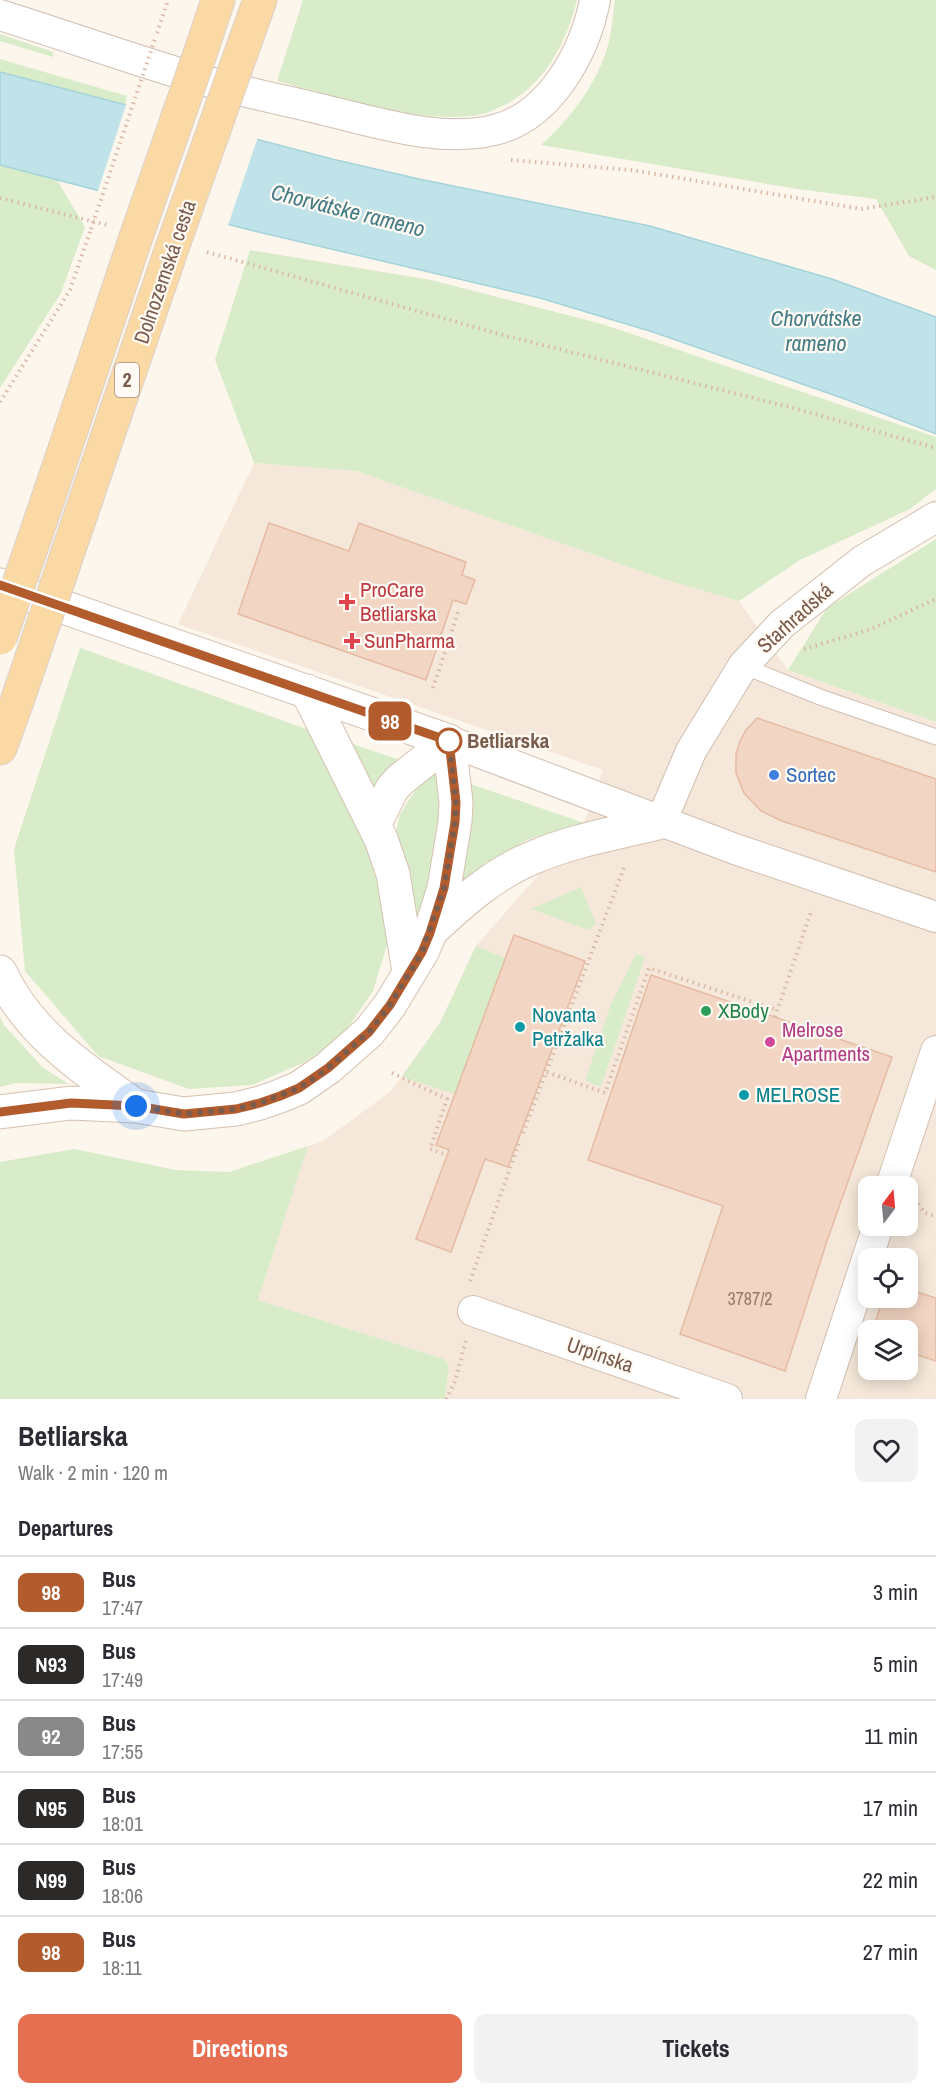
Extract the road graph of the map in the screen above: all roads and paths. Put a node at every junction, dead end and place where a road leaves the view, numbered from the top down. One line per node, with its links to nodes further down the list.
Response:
1 (168, 0): 9 (path, bridge)
2 (218, 0): 7 (main road, Dolnozemská cesta / 2, bridge)
3 (260, 0): 22 (main road, Dolnozemská cesta / 2, bridge)
4 (595, 0): 5 (street)
5 (0, 15)
6 (0, 198): 7 (path)
7 (124, 233): 15 (main road, Dolnozemská cesta / 2, bridge)
8 (205, 251): 10 (path)
9 (0, 402)
10 (936, 448)
11 (936, 517): 17 (street, Starhradská)
12 (0, 585): 19 (street)
13 (936, 599): 16 (path)
14 (459, 609): 18 (path)
15 (0, 638)
16 (800, 650)
17 (743, 666): 20 (lane); 23 (street, Starhradská)
18 (433, 688)
19 (307, 691): 21 (street); 24 (street)
20 (936, 737)
21 (449, 741): 23 (street); 24 (street); 28 (street)
22 (0, 748)
23 (661, 822): 27 (street); 28 (street)
24 (374, 825): 30 (street)
25 (628, 856): 34 (path)
26 (813, 905): 31 (path)
27 (936, 917)
28 (430, 933): 30 (street)
29 (0, 972): 36 (street)
30 (409, 972): 36 (street)
31 (777, 1011): 32 (path); 34 (path)
32 (775, 1017)
33 (936, 1051): 41 (street)
34 (547, 1072): 38 (path)
35 (392, 1073): 40 (path)
36 (136, 1106): 37 (street)
37 (0, 1112)
38 (523, 1133)
39 (519, 1143): 45 (path)
40 (447, 1155)
41 (907, 1176)
42 (918, 1207): 43 (path)
43 (936, 1216)
44 (875, 1236): 48 (street)
45 (470, 1300): 46 (path); 47 (street, Urpínska)
46 (446, 1399)
47 (728, 1399)
48 (821, 1399)

